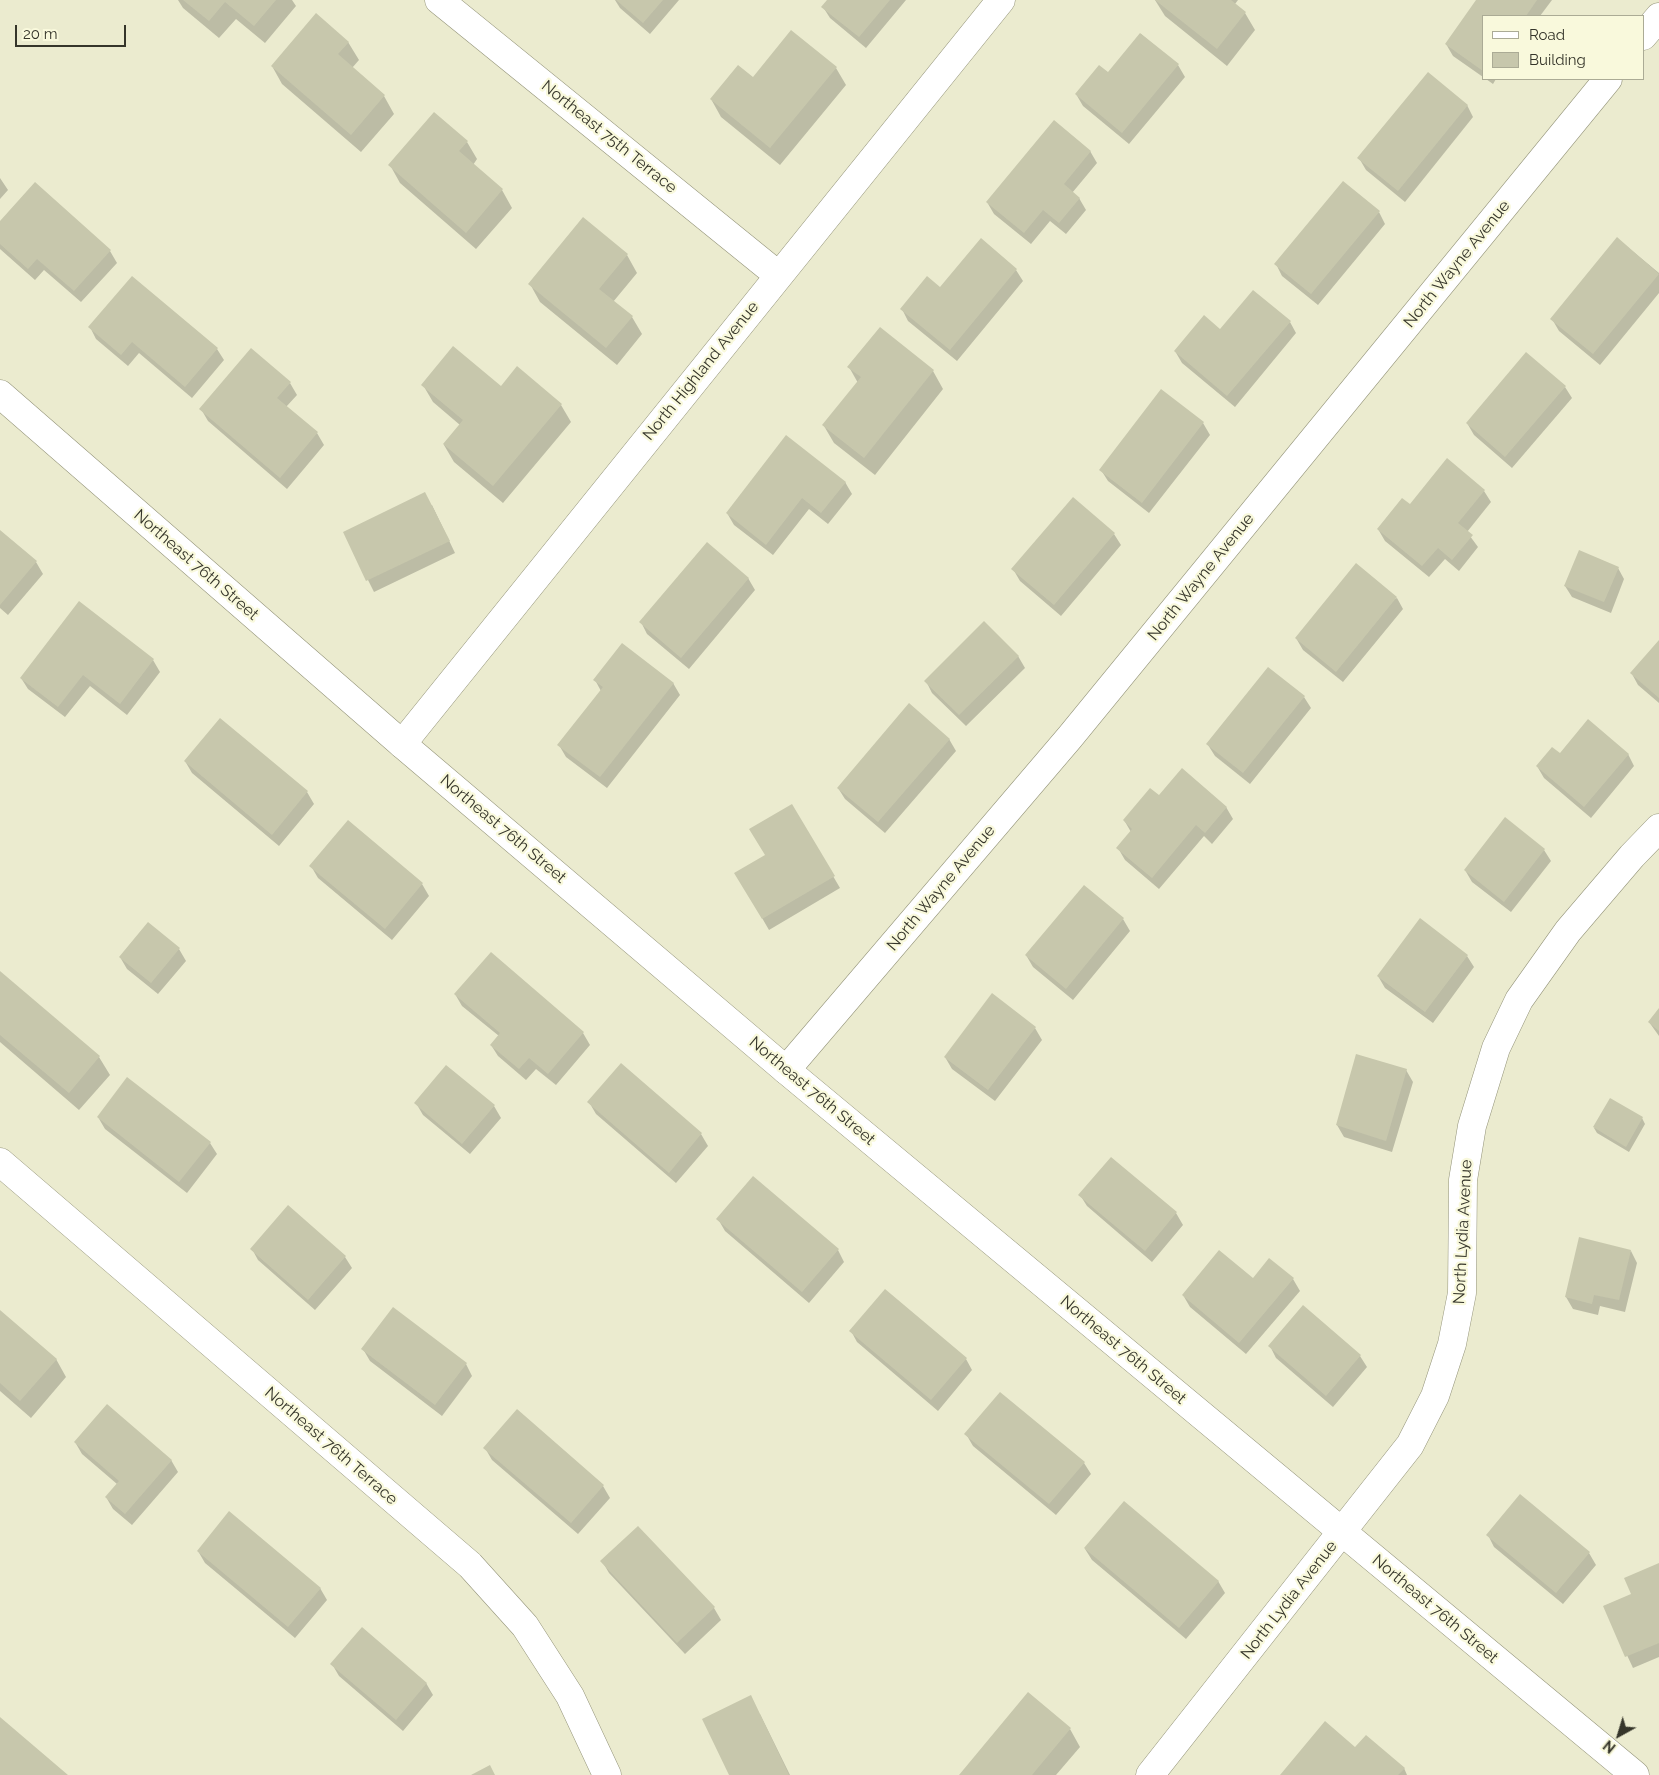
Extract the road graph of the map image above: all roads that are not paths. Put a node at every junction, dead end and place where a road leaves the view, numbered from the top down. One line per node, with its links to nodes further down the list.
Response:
1 (439, 0): 6 (street, Northeast 75th Terrace)
2 (1001, 0): 6 (street, North Highland Avenue)
3 (1659, 17): 4 (street)
4 (1644, 35)
5 (1607, 80): 10 (street, North Wayne Avenue)
6 (778, 275): 8 (street, North Highland Avenue)
7 (0, 394): 8 (street, Northeast 76th Street)
8 (402, 744): 10 (street, Northeast 76th Street)
9 (1659, 828): 12 (street, North Lydia Avenue)
10 (786, 1070): 12 (street, Northeast 76th Street)
11 (0, 1162): 13 (street, Northeast 76th Terrace)
12 (1342, 1532): 14 (street, North Lydia Avenue); 15 (street, Northeast 76th Street)
13 (607, 1775)
14 (1150, 1775)
15 (1635, 1775)

